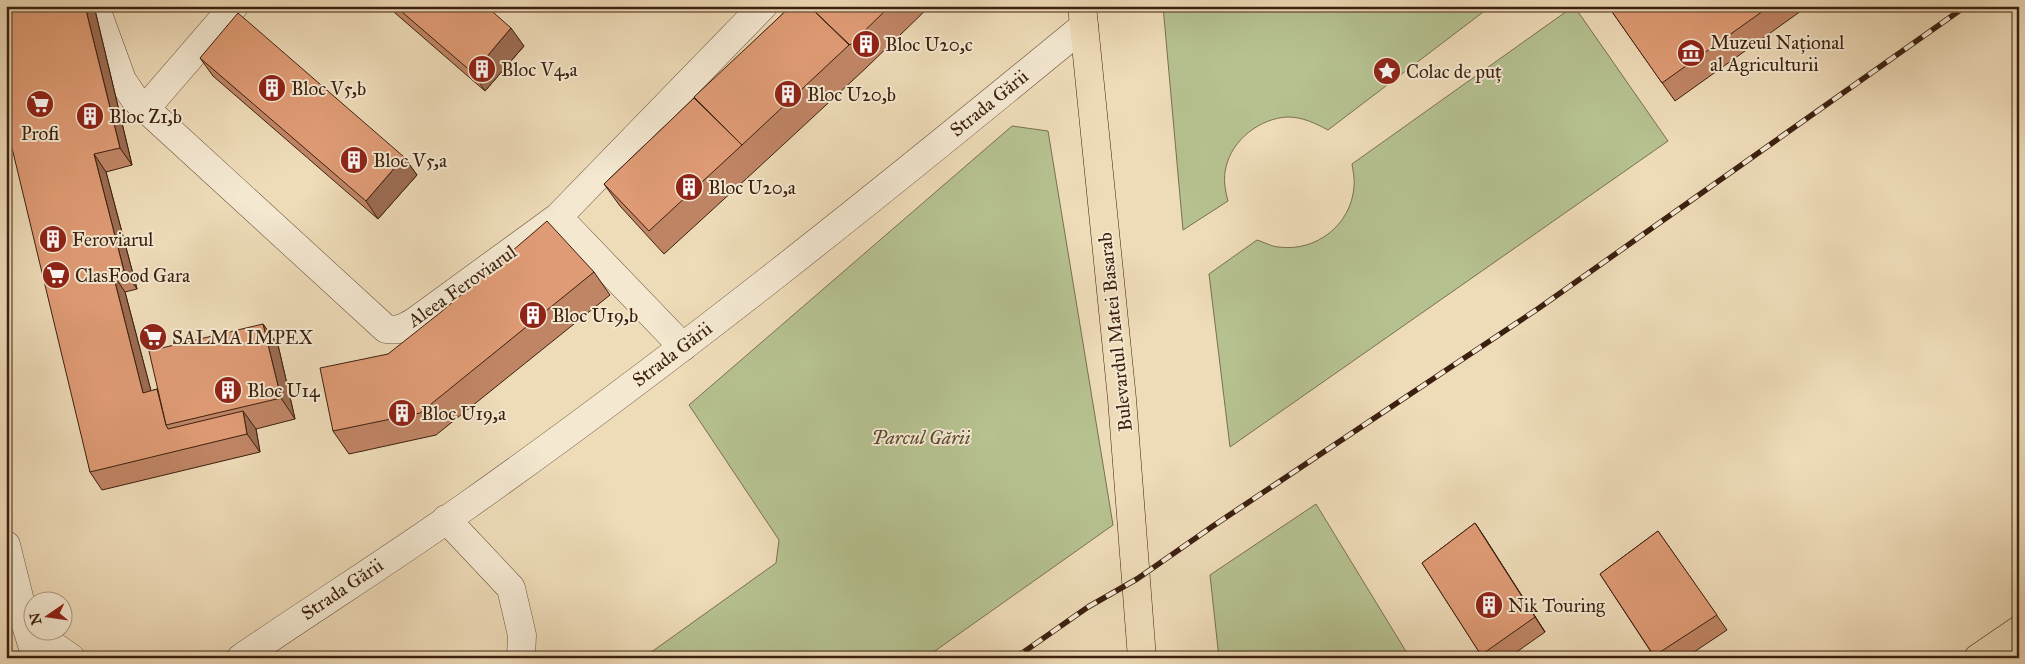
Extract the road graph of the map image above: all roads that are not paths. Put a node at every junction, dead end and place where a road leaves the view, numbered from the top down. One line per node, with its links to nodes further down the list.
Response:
1 (95, 6): 5 (street, Aleea Feroviarul)
2 (234, 6): 5 (street)
3 (762, 6): 6 (street, Aleea Feroviarul)
4 (1083, 16): 7 (street, Strada Gării); 11 (main road, Bulevardul Matei Basarab)
5 (146, 108): 6 (street, Aleea Feroviarul)
6 (558, 217): 7 (street)
7 (683, 347): 8 (street, Strada Gării)
8 (446, 519): 17 (street, Strada Gării); 18 (street)
9 (6, 545): 10 (street)
10 (22, 599)
11 (1138, 608): 19 (main road); 20 (main road, Bulevardul Matei Basarab)
12 (2019, 630): 21 (main road)
13 (33, 642): 15 (street)
14 (49, 642): 16 (street)
15 (36, 658)
16 (71, 658)
17 (241, 658)
18 (521, 658)
19 (1137, 658)
20 (1142, 658)
21 (1978, 658)

